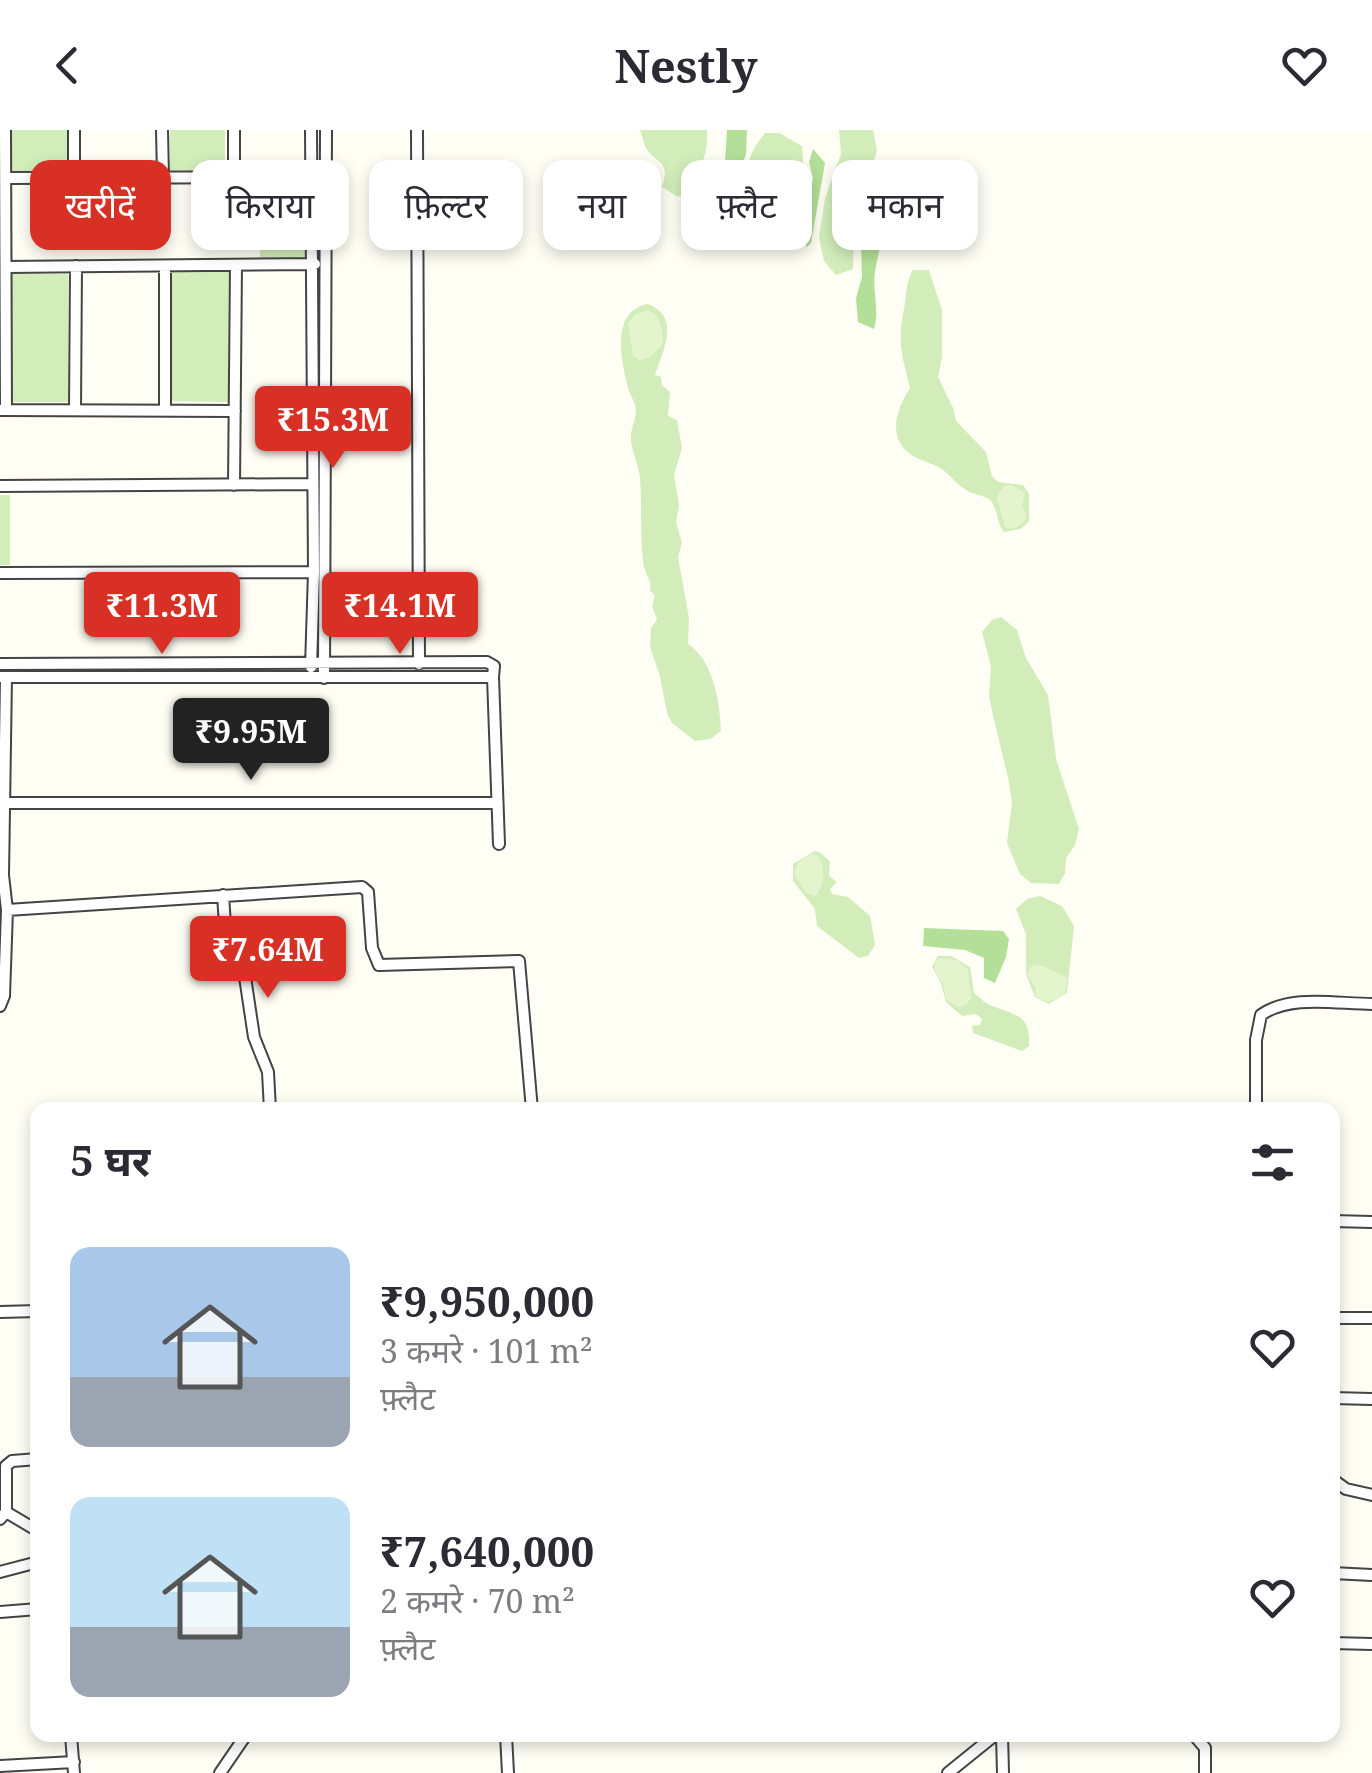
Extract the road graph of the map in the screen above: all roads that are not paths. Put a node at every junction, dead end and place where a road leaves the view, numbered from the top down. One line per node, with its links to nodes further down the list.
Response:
1 (5, 130): 12 (street)
2 (74, 130): 8 (street)
3 (162, 130): 9 (street)
4 (234, 130): 10 (street)
5 (311, 130): 11 (street)
6 (326, 130): 16 (street)
7 (417, 130): 32 (street)
8 (74, 160)
9 (163, 160)
10 (234, 160)
11 (312, 160)
12 (5, 178): 13 (street); 20 (street)
13 (30, 178)
14 (312, 250): 15 (street)
15 (312, 264): 16 (street); 17 (street); 26 (street)
16 (326, 264): 31 (street)
17 (236, 265): 19 (street); 24 (street)
18 (76, 266): 19 (street); 20 (street); 22 (street)
19 (165, 266): 23 (street)
20 (6, 267): 21 (street)
21 (3, 410): 22 (street)
22 (75, 410): 23 (street)
23 (165, 410): 24 (street)
24 (234, 411): 25 (street)
25 (234, 484): 26 (street); 27 (street)
26 (313, 484): 28 (street)
27 (0, 486)
28 (314, 572): 29 (street); 30 (street)
29 (0, 573)
30 (312, 662): 31 (street); 33 (street); 37 (street)
31 (324, 662): 32 (street); 38 (street)
32 (420, 662): 35 (street); 36 (street)
33 (0, 664)
34 (3, 677): 37 (street); 40 (street)
35 (418, 677): 36 (street); 38 (street)
36 (493, 677): 39 (street)
37 (311, 678): 38 (street)
38 (324, 678)
39 (498, 802): 40 (street); 41 (street)
40 (4, 803): 42 (street)
41 (499, 844)
42 (2, 875): 44 (street)
43 (224, 895): 44 (street); 47 (street); 48 (street)
44 (7, 910): 46 (street)
45 (1372, 1004): 49 (street)
46 (0, 1006)
47 (270, 1102)
48 (531, 1102)
49 (1256, 1102)
50 (1340, 1221): 51 (street)
51 (1372, 1222)
52 (30, 1311): 53 (street)
53 (0, 1312)
54 (1340, 1318): 55 (street)
55 (1372, 1318)
56 (1340, 1398): 57 (street)
57 (1372, 1399)
58 (30, 1460): 61 (street)
59 (1340, 1485): 60 (street)
60 (1372, 1495)
61 (3, 1516): 62 (street)
62 (30, 1528)
63 (30, 1564): 64 (street)
64 (0, 1572)
65 (1340, 1574): 66 (street)
66 (1372, 1576)
67 (30, 1610): 68 (street)
68 (0, 1612)
69 (1340, 1643): 70 (street)
70 (1372, 1644)
71 (72, 1742): 78 (street)
72 (241, 1742): 79 (street)
73 (506, 1742): 80 (street)
74 (989, 1742): 81 (street)
75 (999, 1742): 82 (street)
76 (1199, 1742): 83 (street)
77 (0, 1766): 78 (street)
78 (74, 1767)
79 (220, 1773)
80 (508, 1773)
81 (948, 1773)
82 (1004, 1773)
83 (1205, 1773)

